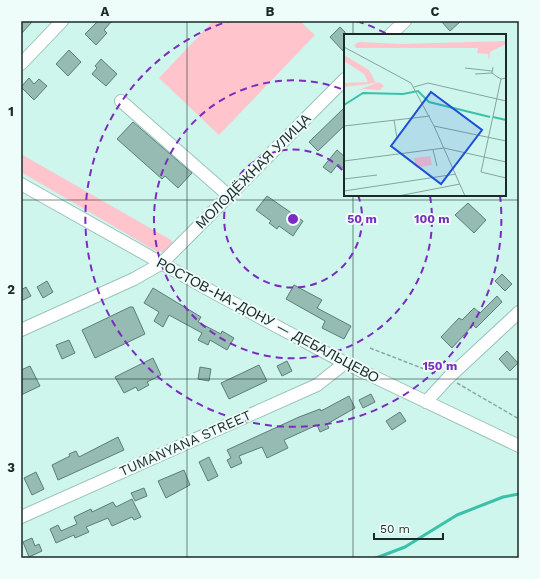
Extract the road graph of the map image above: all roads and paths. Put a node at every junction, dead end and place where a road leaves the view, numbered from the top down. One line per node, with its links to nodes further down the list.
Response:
1 (62, 21): 4 (street)
2 (405, 21): 3 (street)
3 (391, 34)
4 (21, 64)
5 (344, 80): 8 (street, МОЛОДЁЖНАЯ УЛИЦА)
6 (121, 101): 8 (street)
7 (21, 184): 9 (street, РОСТОВ-НА-ДОНУ — ДЕБАЛЬЦЕВО)
8 (228, 195): 9 (street, МОЛОДЁЖНАЯ УЛИЦА)
9 (162, 263): 11 (street, МОЛОДЁЖНАЯ УЛИЦА); 12 (street, РОСТОВ-НА-ДОНУ — ДЕБАЛЬЦЕВО)
10 (519, 312): 13 (street)
11 (21, 330)
12 (345, 364): 13 (street, РОСТОВ-НА-ДОНУ — ДЕБАЛЬЦЕВО); 15 (street, TUMANYANA STREET)
13 (426, 402): 14 (street, РОСТОВ-НА-ДОНУ — ДЕБАЛЬЦЕВО)
14 (519, 446)
15 (21, 517)

